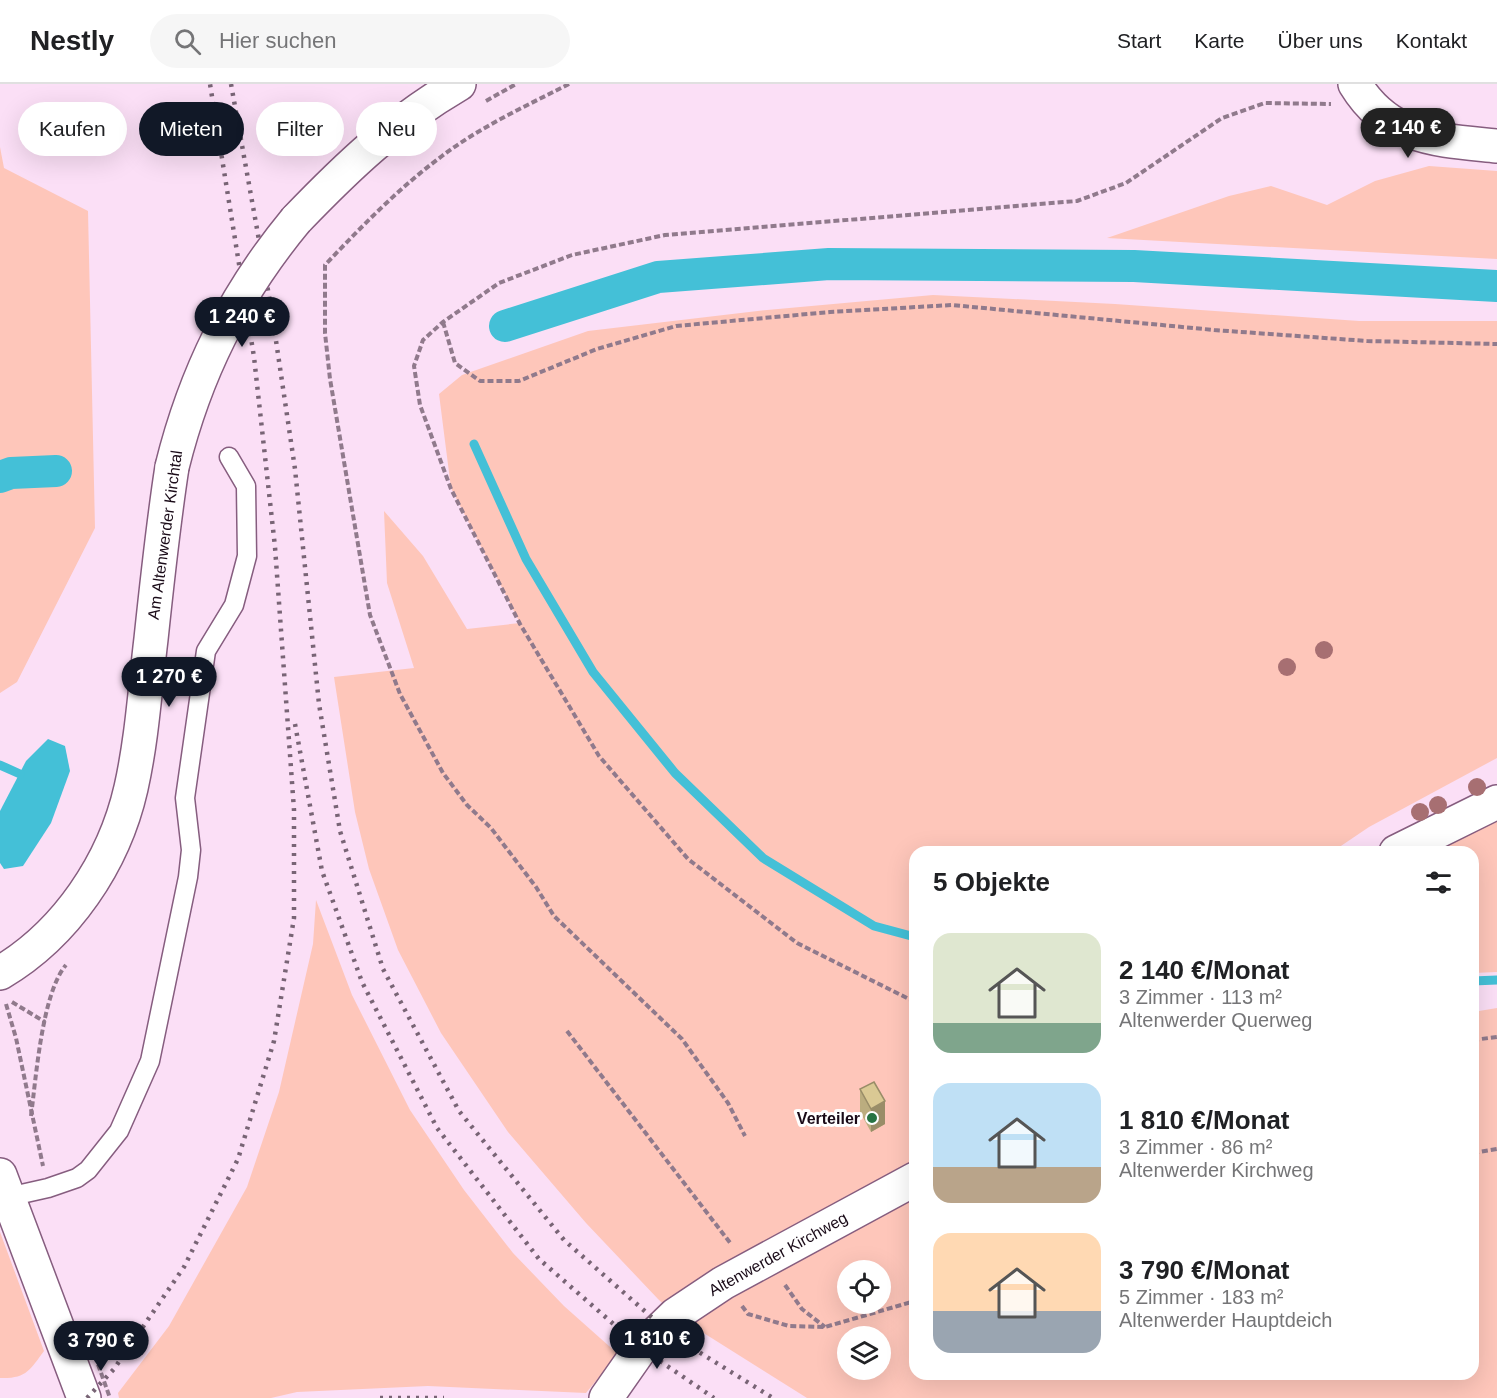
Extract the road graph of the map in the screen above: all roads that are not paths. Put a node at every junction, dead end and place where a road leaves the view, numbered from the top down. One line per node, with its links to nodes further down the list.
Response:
1 (459, 84): 7 (street, Am Altenwerder Kirchtal, bridge)
2 (1357, 88): 3 (street)
3 (1497, 146)
4 (229, 458): 9 (lane)
5 (1497, 802): 6 (street)
6 (1408, 846)
7 (2, 985)
8 (909, 1182): 11 (street, Altenwerder Kirchweg)
9 (4, 1186): 10 (street)
10 (84, 1398)
11 (606, 1398)

